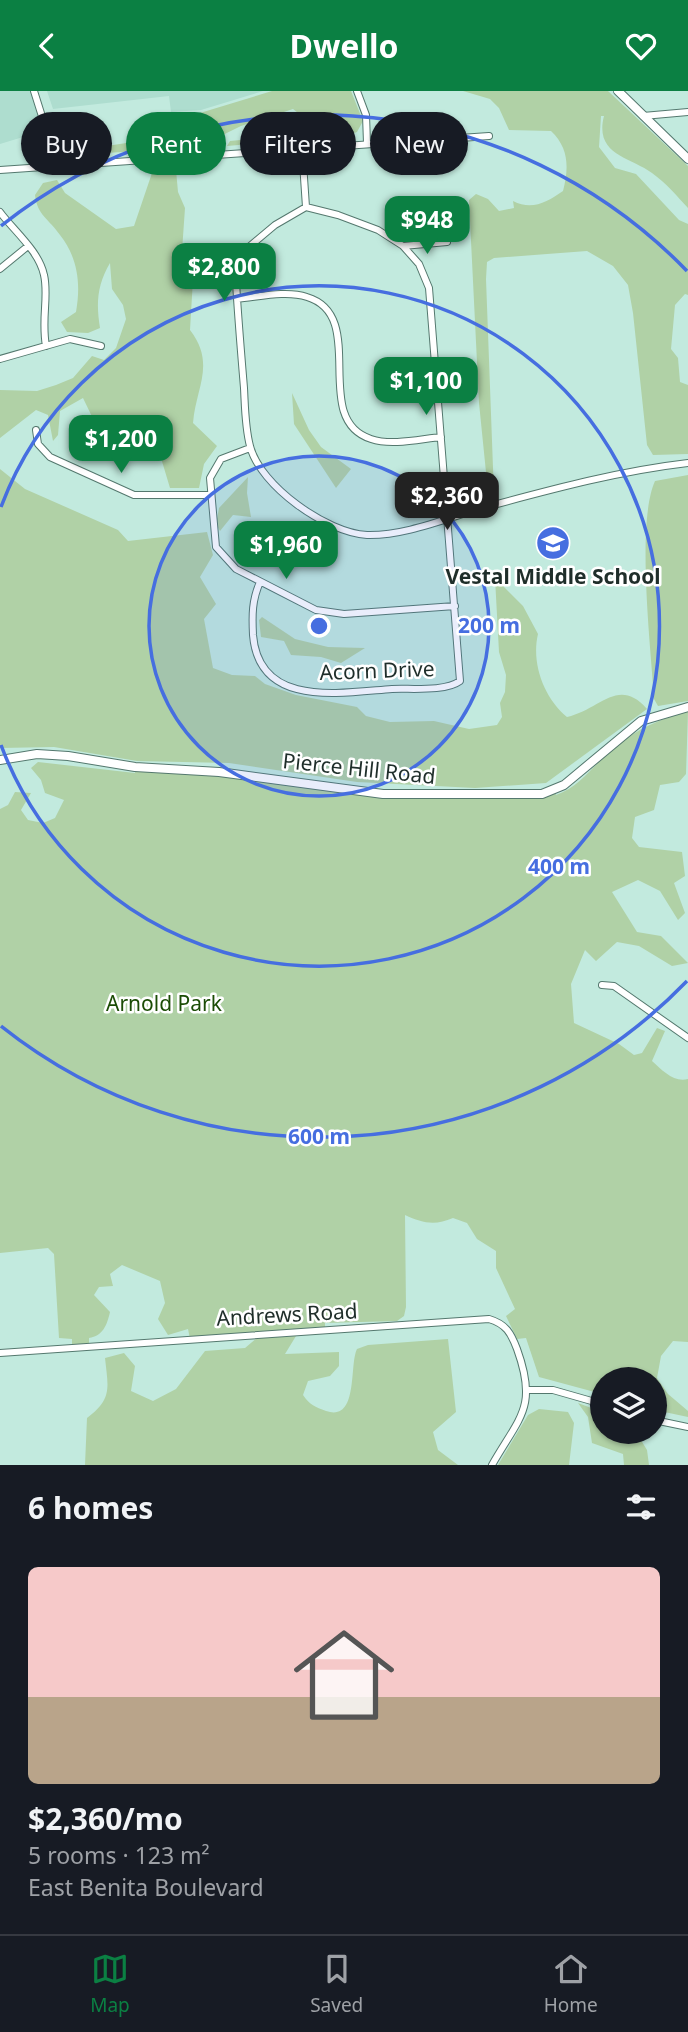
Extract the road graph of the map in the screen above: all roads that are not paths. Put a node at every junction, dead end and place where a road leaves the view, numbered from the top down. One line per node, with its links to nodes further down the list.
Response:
1 (34, 91): 5 (street)
2 (357, 91): 8 (street)
3 (618, 91): 6 (street)
4 (688, 111): 6 (street)
5 (41, 112)
6 (643, 116): 11 (street)
7 (489, 136): 8 (street)
8 (366, 143): 9 (street)
9 (356, 144)
10 (240, 152): 12 (street)
11 (688, 159)
12 (112, 160)
13 (21, 168): 14 (street)
14 (0, 170)
15 (304, 175): 16 (street)
16 (306, 207): 20 (street); 22 (street)
17 (0, 212): 19 (street)
18 (447, 243): 20 (street)
19 (28, 246): 23 (street); 25 (street)
20 (404, 246): 29 (street)
21 (191, 249): 22 (street)
22 (241, 261): 24 (street)
23 (0, 269)
24 (237, 299): 29 (street); 30 (street)
25 (47, 346): 26 (street); 27 (street)
26 (101, 346)
27 (0, 359)
28 (36, 430): 32 (street)
29 (441, 437): 33 (street)
30 (250, 448): 32 (street); 33 (street)
31 (688, 463): 33 (street)
32 (210, 495): 34 (street)
33 (448, 518): 35 (street)
34 (260, 582): 35 (street); 35 (street, Acorn Drive)
35 (455, 606)
36 (688, 707): 37 (street, Pierce Hill Road)
37 (0, 759)
38 (602, 985): 39 (street)
39 (688, 1038)
40 (0, 1353): 41 (street, Andrews Road)
41 (528, 1390): 42 (street); 45 (street)
42 (590, 1401)
43 (667, 1423): 44 (street)
44 (688, 1427)
45 (492, 1465)

